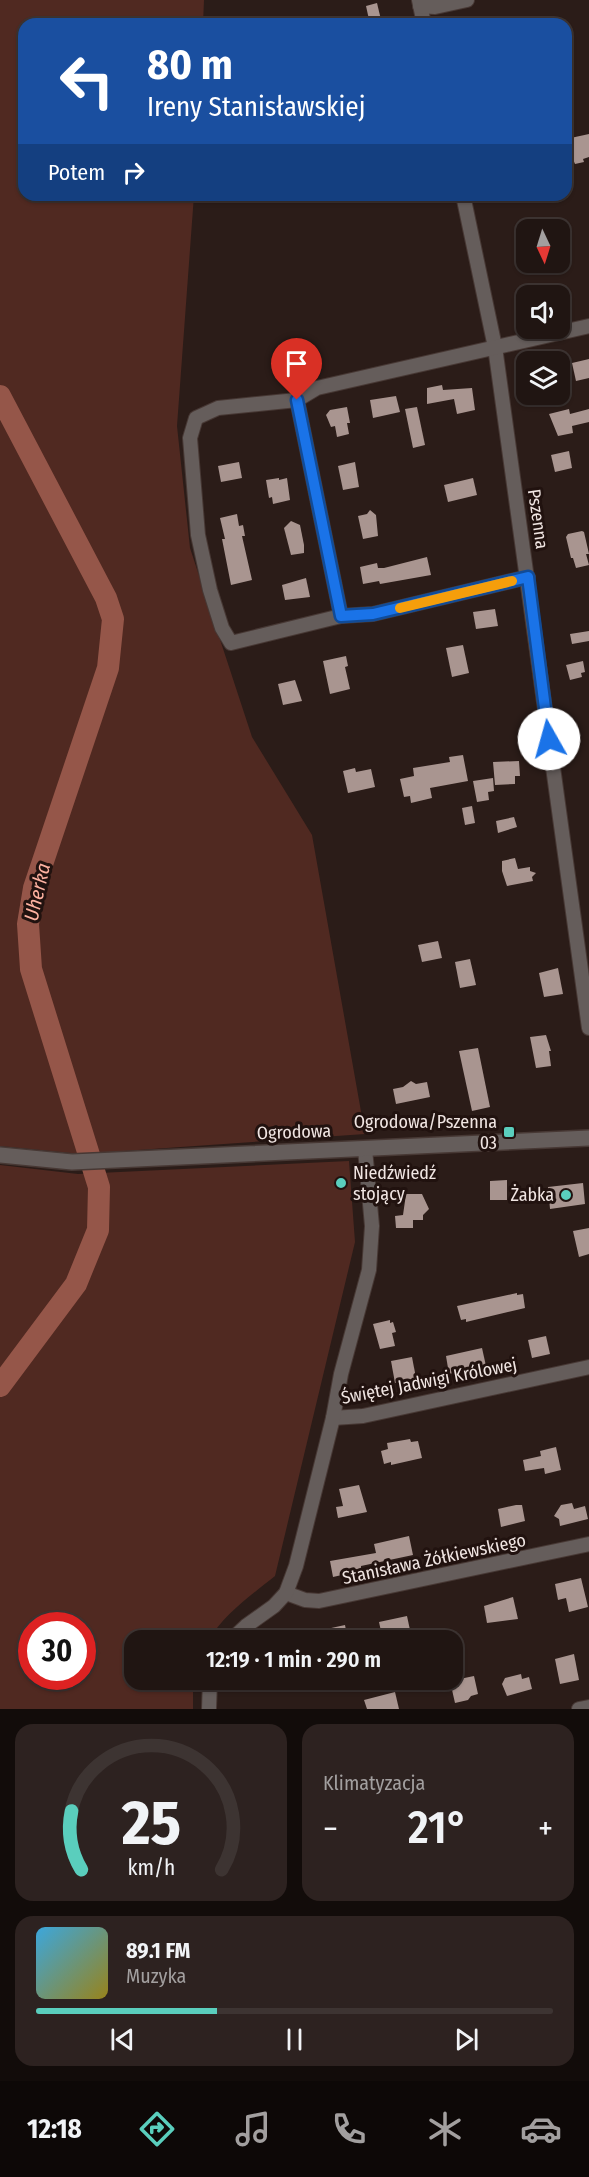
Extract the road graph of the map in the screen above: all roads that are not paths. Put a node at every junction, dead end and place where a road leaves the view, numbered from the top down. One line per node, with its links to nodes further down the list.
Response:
1 (467, 0): 2 (street)
2 (420, 3): 3 (street)
3 (423, 18)
4 (464, 201): 6 (street, Pszenna)
5 (589, 326): 6 (street)
6 (495, 347): 7 (street); 8 (street, Pszenna)
7 (297, 400): 9 (street); 9 (street)
8 (528, 577): 9 (street); 10 (street, Pszenna)
9 (341, 616)
10 (589, 1028)
11 (589, 1138): 12 (street, Ogrodowa)
12 (365, 1149): 13 (street, Ogrodowa); 15 (street, Świętej Jadwigi Królowej)
13 (0, 1155)
14 (589, 1367): 15 (street, Świętej Jadwigi Królowej)
15 (333, 1418): 17 (street)
16 (589, 1544): 17 (street, Stanisława Żółkiewskiego)
17 (286, 1593): 18 (street)
18 (242, 1630)
19 (210, 1690): 21 (street)
20 (589, 1707): 22 (street)
21 (209, 1709)
22 (579, 1709)

